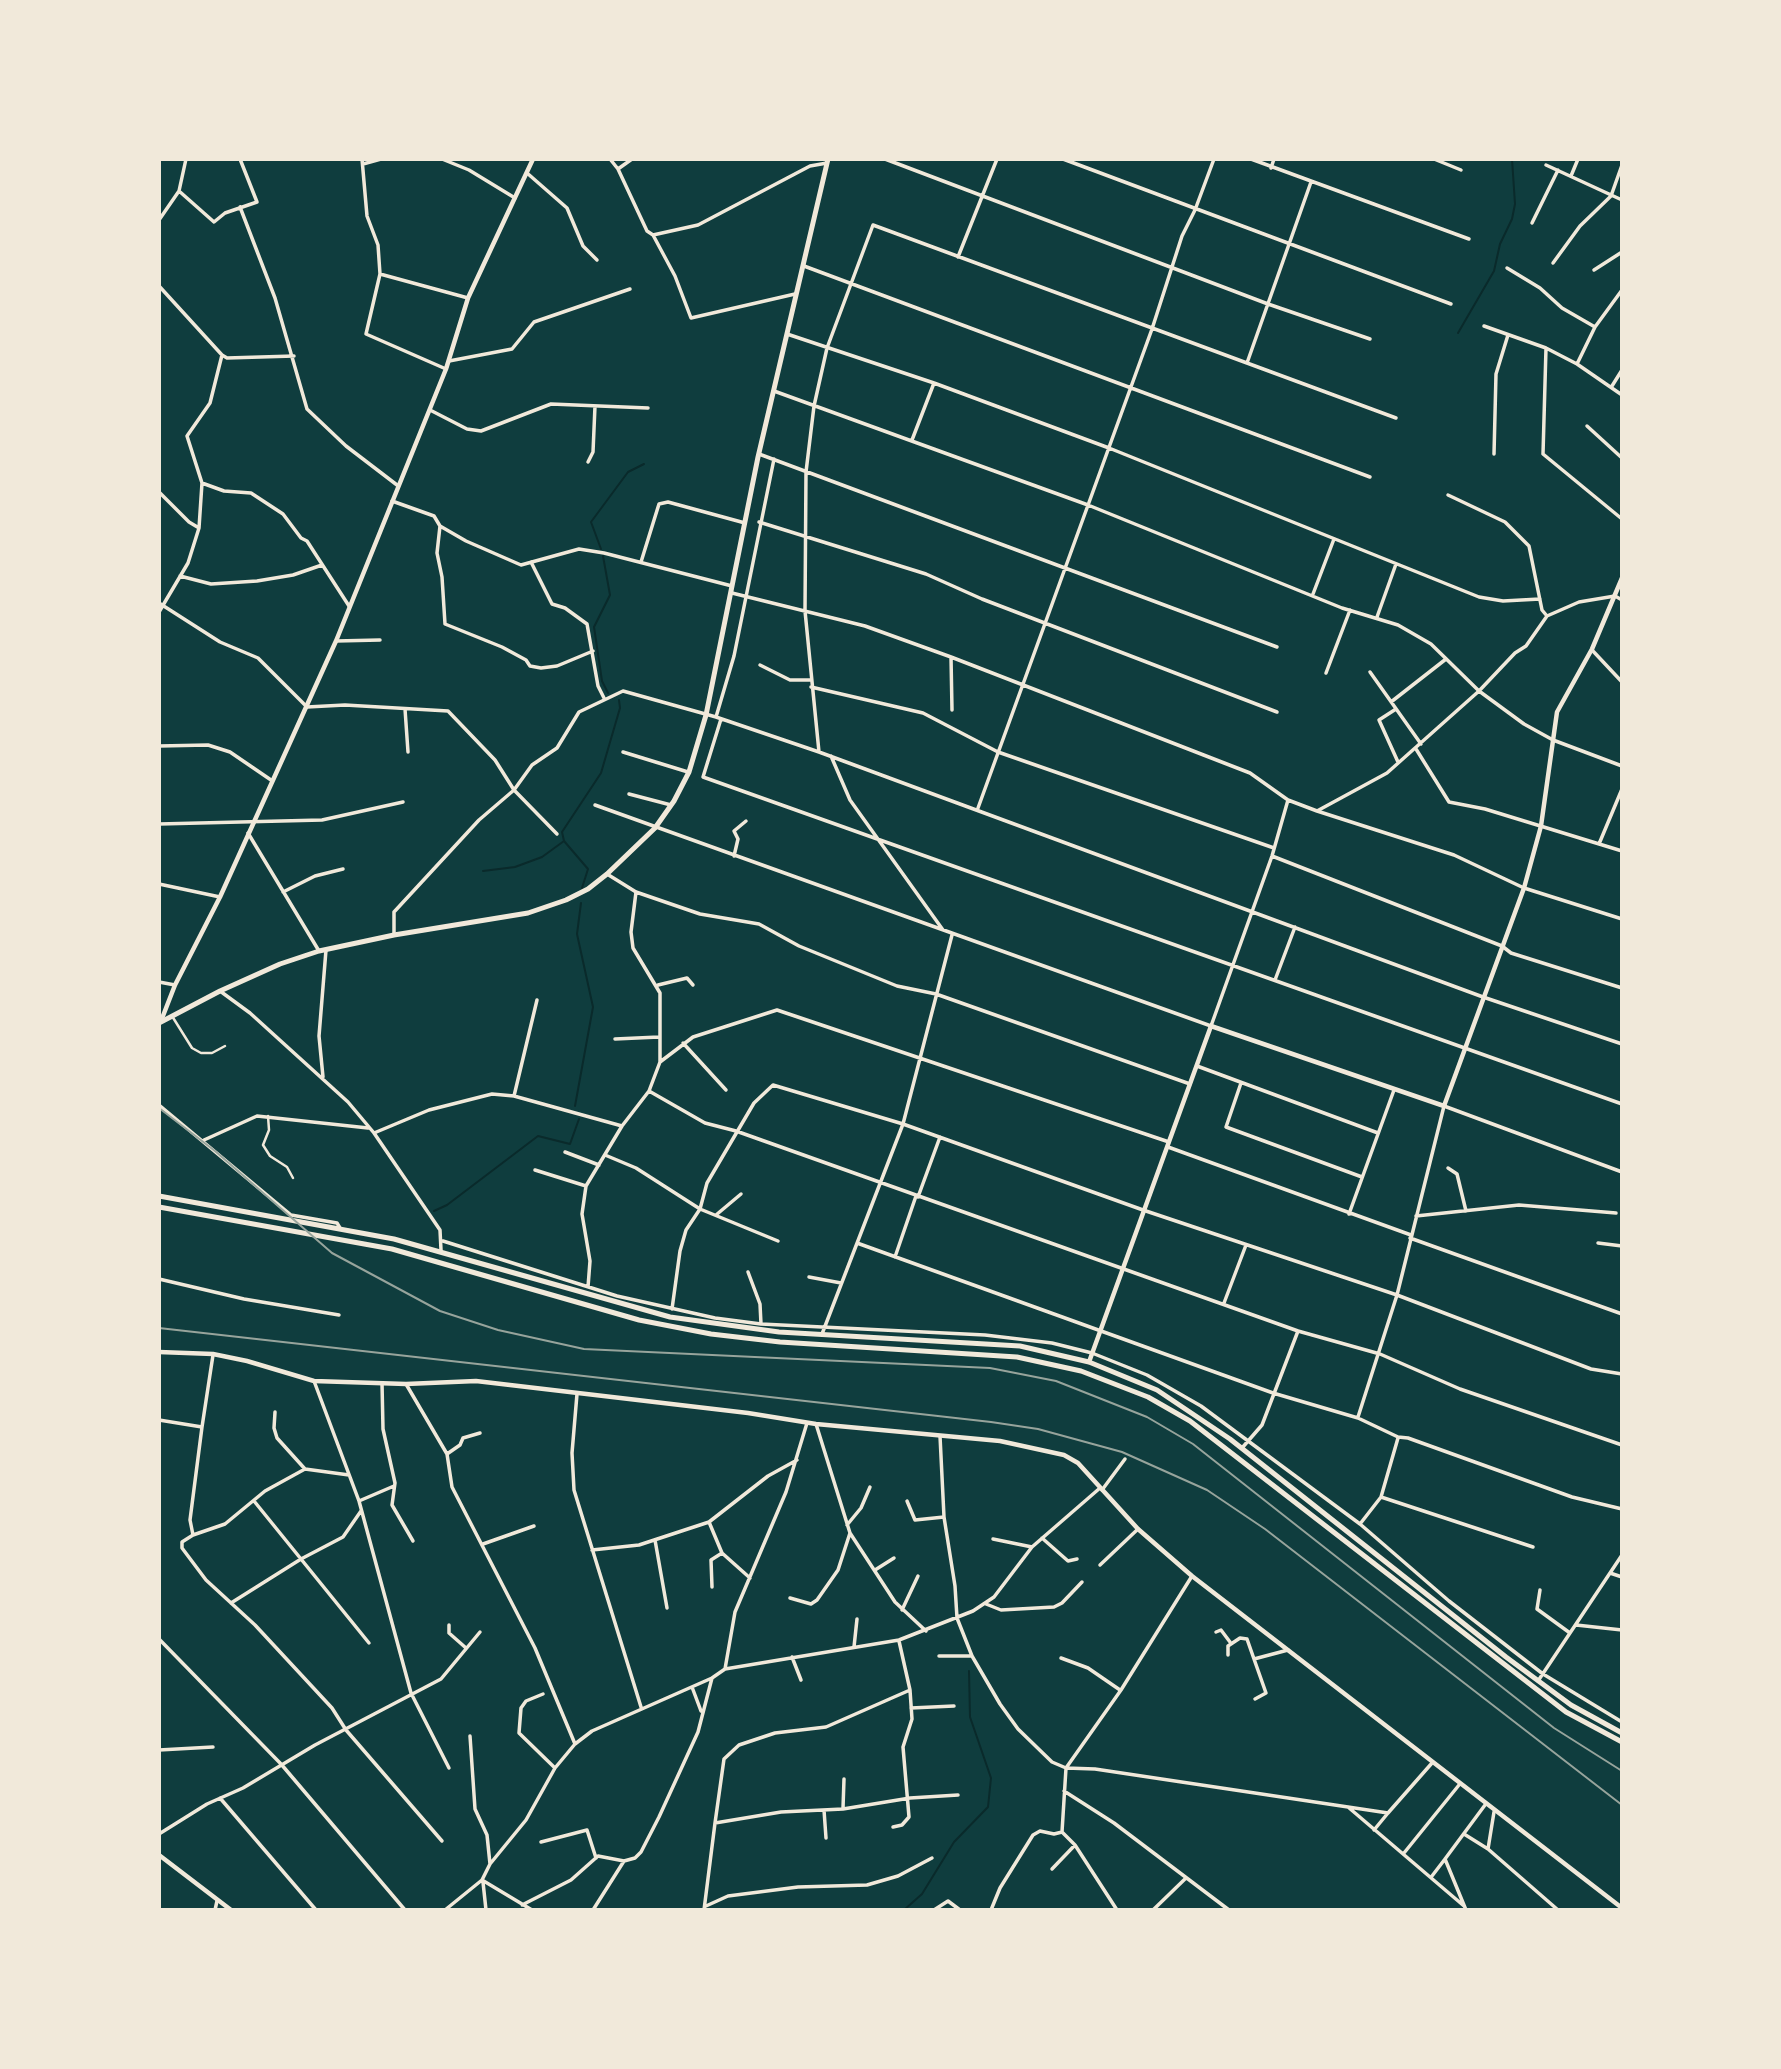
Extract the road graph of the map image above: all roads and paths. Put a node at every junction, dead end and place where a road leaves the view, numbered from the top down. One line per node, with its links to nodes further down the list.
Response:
1 (186, 159): 27 (street)
2 (240, 159): 32 (street)
3 (382, 159): 16 (street)
4 (442, 159): 30 (street)
5 (533, 159): 24 (street)
6 (610, 159): 21 (street)
7 (632, 159): 21 (street)
8 (885, 159): 28 (street)
9 (997, 159): 28 (street)
10 (1063, 159): 33 (street)
11 (1214, 159): 33 (street)
12 (1251, 159): 20 (street)
13 (1274, 159): 20 (street)
14 (1434, 159): 22 (street)
15 (1578, 159): 25 (street)
16 (363, 161): 47 (street)
17 (828, 161): 36 (street); 43 (main road)
18 (1546, 165): 23 (street)
19 (1622, 165): 29 (street)
20 (1271, 168): 26 (street)
21 (618, 169): 36 (street)
22 (1461, 170)
23 (1558, 170): 25 (street); 35 (street)
24 (527, 173): 30 (street); 41 (street)
25 (1571, 176): 29 (street)
26 (1311, 182): 37 (street); 38 (street)
27 (179, 191): 32 (street); 34 (street)
28 (983, 196): 40 (street); 44 (street)
29 (1611, 196): 31 (street); 42 (street)
30 (515, 198): 53 (street)
31 (1622, 200)
32 (240, 207): 65 (street)
33 (1195, 210): 38 (street); 44 (street)
34 (159, 220)
35 (1532, 223)
36 (653, 235): 52 (street)
37 (1469, 239)
38 (1289, 244): 54 (street); 55 (street)
39 (1622, 251): 46 (street)
40 (958, 257): 48 (street); 58 (street)
41 (597, 260)
42 (1553, 263)
43 (802, 265): 48 (street); 52 (main road)
44 (1171, 267): 54 (street); 58 (street)
45 (1507, 268): 57 (street)
46 (1594, 270)
47 (380, 274): 53 (street); 69 (street)
48 (853, 285): 62 (street); 73 (street)
49 (159, 286): 64 (street)
50 (630, 289): 66 (street)
51 (1622, 290): 57 (street)
52 (796, 294): 59 (main road)
53 (468, 298): 66 (street)
54 (1268, 304): 61 (street); 67 (street)
55 (1451, 304)
56 (1484, 326): 60 (street)
57 (1595, 327): 68 (street)
58 (1152, 329): 67 (street); 73 (street)
59 (786, 334): 62 (street); 74 (main road)
60 (1508, 335): 63 (street); 85 (street)
61 (1370, 338)
62 (827, 348): 71 (street); 77 (street)
63 (1546, 348): 68 (street); 97 (street)
64 (222, 355): 65 (street); 91 (street)
65 (294, 356): 92 (street)
66 (449, 361): 69 (street)
67 (1247, 363): 80 (street)
68 (1577, 364): 72 (street)
69 (446, 369): 79 (street)
70 (1622, 370): 72 (street)
71 (934, 383): 82 (street); 83 (street)
72 (1611, 386): 75 (street)
73 (1130, 388): 83 (street); 90 (street)
74 (774, 391): 77 (street); 84 (main road)
75 (1622, 395)
76 (595, 406): 78 (street); 79 (street); 88 (street)
77 (814, 406): 82 (street); 89 (street)
78 (649, 408)
79 (429, 410): 92 (street)
80 (1396, 418)
81 (1587, 426): 86 (street)
82 (912, 441): 96 (street)
83 (1109, 448): 96 (street); 103 (street)
84 (759, 454): 87 (street); 99 (main road)
85 (1494, 454)
86 (1622, 458)
87 (774, 459): 89 (street); 98 (street)
88 (588, 462)
89 (806, 472): 102 (street); 108 (street)
90 (1370, 477)
91 (202, 482): 101 (street); 107 (street)
92 (397, 485): 95 (street)
93 (159, 492): 101 (street)
94 (1448, 495): 115 (street)
95 (390, 500): 100 (street); 118 (street)
96 (1088, 505): 108 (street); 112 (street)
97 (1622, 519)
98 (759, 522): 102 (street); 113 (street)
99 (747, 523): 105 (street); 111 (main road)
100 (440, 526): 104 (street); 129 (street)
101 (199, 528): 109 (street)
102 (806, 536): 120 (street); 124 (street)
103 (1334, 539): 106 (street); 112 (street)
104 (531, 562): 105 (street); 129 (street)
105 (640, 563): 111 (street)
106 (1396, 564): 115 (street); 123 (street)
107 (321, 565): 109 (street); 118 (street)
108 (1063, 567): 124 (street); 127 (street)
109 (180, 575): 117 (street)
110 (1622, 578): 114 (street)
111 (733, 590): 113 (street); 147 (main road)
112 (1313, 594): 119 (street)
113 (744, 596): 120 (street); 148 (street)
114 (1615, 596): 116 (street); 122 (street); 128 (street)
115 (1541, 599): 122 (street)
116 (1622, 600)
117 (160, 604): 121 (street); 142 (street)
118 (349, 606): 126 (street)
119 (1350, 610): 123 (street); 134 (street)
120 (805, 611): 130 (street); 135 (street)
121 (159, 612)
122 (1547, 616): 139 (street)
123 (1377, 617): 131 (street)
124 (1045, 623): 137 (street); 146 (street)
125 (380, 640): 126 (street)
126 (336, 641): 142 (street)
127 (1277, 647)
128 (1592, 649): 136 (street); 149 (street)
129 (593, 651): 140 (street)
130 (951, 657): 137 (street); 145 (street)
131 (1446, 659): 139 (street); 141 (street)
132 (760, 664): 135 (street)
133 (1370, 672): 141 (street)
134 (1325, 674)
135 (811, 680): 138 (street)
136 (1622, 682)
137 (1023, 684): 156 (street); 165 (street)
138 (811, 687): 155 (street); 156 (street)
139 (1479, 691): 149 (street); 150 (street)
140 (604, 698): 147 (street); 163 (street)
141 (1391, 702): 144 (street)
142 (307, 706): 143 (street); 161 (street)
143 (405, 709): 153 (street); 163 (street)
144 (1396, 709): 150 (street); 158 (street)
145 (953, 710)
146 (1277, 712)
147 (706, 715): 148 (street); 160 (main road)
148 (718, 718): 155 (street); 178 (street)
149 (1553, 740): 159 (street); 174 (street)
150 (1421, 744): 152 (street)
151 (159, 746): 161 (street)
152 (1416, 749): 158 (street); 174 (street)
153 (408, 752)
154 (623, 752): 160 (street)
155 (819, 752): 157 (street)
156 (998, 752): 169 (street); 180 (street)
157 (831, 756): 169 (street); 178 (street)
158 (1399, 763): 170 (street)
159 (1622, 766)
160 (689, 772): 168 (main road)
161 (271, 780): 172 (street)
162 (1622, 789): 179 (street)
163 (514, 790): 177 (street); 195 (street)
164 (629, 794): 168 (street)
165 (1288, 800): 170 (street); 180 (street)
166 (403, 802): 172 (street)
167 (596, 805): 175 (street)
168 (671, 805): 175 (main road)
169 (978, 808): 191 (street)
170 (1317, 811): 187 (street)
171 (746, 821): 182 (street)
172 (253, 822): 173 (street); 176 (street)
173 (159, 824)
174 (1541, 826): 179 (street); 187 (street)
175 (655, 828): 182 (street); 185 (main road)
176 (248, 833): 188 (street); 190 (street)
177 (557, 834)
178 (876, 839): 194 (street); 199 (street)
179 (1599, 844): 181 (street)
180 (1274, 848): 183 (street)
181 (1622, 851)
182 (734, 856): 194 (street)
183 (1272, 856): 191 (street); 197 (street)
184 (343, 869): 188 (street)
185 (607, 874): 189 (street); 195 (main road)
186 (159, 884): 190 (street)
187 (1524, 888): 192 (street); 197 (street)
188 (282, 892): 198 (street)
189 (636, 892): 203 (street); 207 (street)
190 (220, 897): 202 (street)
191 (1252, 911): 193 (street); 199 (street)
192 (1622, 919)
193 (1295, 927): 200 (street); 208 (street)
194 (943, 930): 196 (street)
195 (394, 934): 198 (main road)
196 (952, 935): 207 (street); 212 (street)
197 (1502, 946): 205 (street); 208 (street)
198 (322, 951): 206 (main road); 222 (street)
199 (1232, 964): 200 (street); 212 (street)
200 (1275, 980): 218 (street)
201 (159, 982): 202 (street)
202 (175, 985): 211 (street)
203 (657, 985): 204 (street); 213 (street)
204 (693, 985)
205 (1622, 988)
206 (220, 991): 210 (main road); 222 (street)
207 (936, 994): 219 (street); 224 (street)
208 (1483, 997): 216 (street); 218 (street)
209 (537, 1000): 228 (street)
210 (172, 1016): 211 (main road); 217 (street)
211 (160, 1022)
212 (1211, 1026): 221 (street); 226 (street)
213 (660, 1037): 214 (street); 220 (street)
214 (615, 1039)
215 (683, 1043): 219 (street); 220 (street); 225 (street)
216 (1622, 1044)
217 (225, 1046)
218 (1466, 1047): 229 (street); 231 (street)
219 (918, 1059): 233 (street); 241 (street)
220 (660, 1062): 227 (street)
221 (1197, 1066): 223 (street); 224 (street)
222 (323, 1079): 235 (street)
223 (1241, 1083): 238 (street); 248 (street)
224 (1190, 1084): 241 (street)
225 (726, 1090)
226 (1394, 1090): 231 (street); 238 (street)
227 (649, 1091): 234 (street); 236 (street)
228 (514, 1096): 234 (street); 237 (street)
229 (1622, 1104)
230 (159, 1105): 240 (street)
231 (1444, 1106): 247 (street); 262 (street)
232 (268, 1116): 235 (street); 240 (street); 249 (street)
233 (902, 1124): 236 (street); 239 (street); 250 (street)
234 (622, 1126): 243 (street)
235 (369, 1128): 237 (street)
236 (736, 1131): 250 (street); 256 (street)
237 (374, 1133): 265 (street)
238 (1378, 1133): 248 (street)
239 (940, 1137): 254 (street); 257 (street)
240 (204, 1140): 263 (street)
241 (1169, 1144): 257 (street); 260 (street)
242 (565, 1152): 244 (street)
243 (605, 1155): 244 (street); 256 (street)
244 (599, 1165): 251 (street)
245 (1448, 1168): 258 (street)
246 (535, 1170): 251 (street)
247 (1622, 1172)
248 (1362, 1177): 260 (street)
249 (293, 1178)
250 (878, 1182): 254 (street); 267 (street)
251 (586, 1186): 278 (street)
252 (741, 1194): 261 (street)
253 (159, 1196): 263 (main road)
254 (917, 1196): 272 (street); 273 (street)
255 (159, 1207): 405 (main road)
256 (700, 1209): 261 (street); 281 (street)
257 (1143, 1210): 269 (street); 273 (street)
258 (1466, 1211): 259 (street); 262 (street)
259 (1616, 1213)
260 (1349, 1214): 264 (street)
261 (716, 1215): 266 (street)
262 (1416, 1216): 264 (street)
263 (340, 1228): 271 (main road)
264 (1410, 1237): 279 (street); 282 (street)
265 (443, 1241): 271 (street); 278 (street)
266 (778, 1241)
267 (857, 1243): 272 (street); 277 (street)
268 (1598, 1243): 270 (street)
269 (1246, 1244): 279 (street); 280 (street)
270 (1622, 1246)
271 (441, 1250): 288 (main road)
272 (895, 1257): 286 (street)
273 (1124, 1269): 280 (street); 286 (street)
274 (748, 1272): 284 (street)
275 (809, 1277): 277 (street)
276 (159, 1279): 283 (street)
277 (841, 1283): 285 (street)
278 (588, 1287): 281 (street)
279 (1397, 1295): 292 (street); 294 (street)
280 (1224, 1303): 287 (street)
281 (672, 1309): 284 (street)
282 (1622, 1314)
283 (340, 1315)
284 (761, 1324): 285 (street)
285 (825, 1326): 288 (street); 290 (street)
286 (1101, 1329): 290 (street); 298 (street)
287 (1298, 1331): 292 (street); 298 (street)
288 (822, 1334): 293 (main road)
289 (159, 1352): 291 (street)
290 (1092, 1353): 293 (street); 309 (street)
291 (213, 1354): 295 (street); 305 (street)
292 (1380, 1354): 301 (street); 310 (street)
293 (1089, 1362): 311 (main road)
294 (1622, 1374)
295 (314, 1381): 296 (street); 316 (street)
296 (382, 1383): 297 (street); 317 (street)
297 (406, 1384): 299 (street); 312 (street)
298 (1273, 1393): 301 (street); 309 (street)
299 (577, 1394): 303 (street); 341 (street)
300 (275, 1412): 315 (street)
301 (1358, 1418): 308 (street)
302 (159, 1420): 305 (street)
303 (807, 1423): 304 (street); 314 (street)
304 (816, 1424): 307 (street); 329 (street)
305 (202, 1427): 333 (street)
306 (480, 1433): 312 (street)
307 (940, 1436): 319 (street); 326 (street)
308 (1398, 1437): 320 (street); 325 (street)
309 (1248, 1441): 311 (street); 328 (street)
310 (1622, 1445)
311 (1242, 1449): 362 (main road)
312 (447, 1454): 338 (street)
313 (1125, 1459): 319 (street)
314 (797, 1460): 327 (street); 353 (street)
315 (305, 1469): 316 (street); 321 (street)
316 (349, 1475): 322 (street)
317 (394, 1486): 322 (street); 337 (street)
318 (870, 1487): 329 (street)
319 (1101, 1489): 331 (street); 334 (street)
320 (1381, 1497): 328 (street); 340 (street)
321 (254, 1501): 333 (street); 345 (street)
322 (359, 1501): 324 (street)
323 (907, 1501): 326 (street)
324 (361, 1510): 345 (street); 394 (street)
325 (1622, 1510)
326 (944, 1517): 364 (street)
327 (709, 1522): 336 (street); 342 (street)
328 (1360, 1524): 358 (street)
329 (847, 1525): 332 (street)
330 (534, 1526): 338 (street)
331 (1138, 1529): 347 (street); 351 (street)
332 (849, 1533): 348 (street); 357 (street)
333 (193, 1535): 359 (street)
334 (1042, 1538): 339 (street); 346 (street)
335 (993, 1539): 339 (street)
336 (655, 1540): 341 (street); 361 (street)
337 (413, 1541)
338 (483, 1544): 406 (street)
339 (1032, 1547): 360 (street)
340 (1533, 1547)
341 (592, 1550): 398 (street)
342 (722, 1553): 353 (street); 355 (street)
343 (1622, 1555): 349 (street)
344 (894, 1558): 348 (street)
345 (301, 1559): 359 (street); 376 (street)
346 (1077, 1559)
347 (1100, 1564)
348 (874, 1570): 363 (street)
349 (1610, 1573): 352 (street); 367 (street)
350 (918, 1576): 363 (street)
351 (1192, 1576): 379 (street); 393 (street)
352 (1622, 1577)
353 (750, 1578): 386 (street)
354 (1082, 1582): 360 (street)
355 (712, 1587)
356 (1540, 1590): 372 (street)
357 (789, 1598)
358 (1449, 1601): 362 (street); 387 (street)
359 (231, 1603): 402 (street)
360 (986, 1604): 364 (street)
361 (667, 1608)
362 (1444, 1608): 390 (main road)
363 (902, 1610): 369 (street)
364 (957, 1618): 369 (street); 382 (street)
365 (857, 1619): 377 (street)
366 (449, 1625): 378 (street)
367 (1576, 1625): 368 (street); 372 (street)
368 (1622, 1630)
369 (926, 1631): 374 (street)
370 (480, 1632): 378 (street)
371 (1216, 1632): 375 (street)
372 (1570, 1633): 387 (street)
373 (159, 1639): 410 (street)
374 (899, 1640): 377 (street); 392 (street)
375 (1230, 1642): 380 (street); 385 (street)
376 (369, 1643)
377 (854, 1647): 383 (street)
378 (466, 1648): 394 (street)
379 (1288, 1650): 385 (street); 409 (street)
380 (1228, 1655)
381 (939, 1656): 382 (street)
382 (972, 1656): 413 (street)
383 (792, 1657): 386 (street); 389 (street)
384 (1060, 1658): 393 (street)
385 (1254, 1659): 396 (street)
386 (725, 1669): 388 (street)
387 (1543, 1674): 390 (street); 401 (street)
388 (712, 1678): 391 (street); 400 (street)
389 (801, 1680)
390 (1538, 1681): 403 (main road)
391 (692, 1687): 398 (street); 400 (street)
392 (910, 1690): 399 (street); 426 (street)
393 (1121, 1690): 413 (street)
394 (411, 1693): 402 (street); 411 (street)
395 (543, 1694): 412 (street)
396 (1255, 1699)
397 (954, 1706): 399 (street)
398 (641, 1707): 406 (street)
399 (911, 1708): 419 (street)
400 (702, 1712): 442 (street)
401 (1622, 1721)
402 (346, 1730): 410 (street); 433 (street)
403 (1622, 1733)
404 (471, 1736): 443 (street)
405 (1622, 1742)
406 (575, 1744): 412 (street)
407 (213, 1747): 408 (street)
408 (159, 1750)
409 (1432, 1763): 415 (street); 425 (street)
410 (281, 1764): 418 (street); 456 (street)
411 (449, 1768)
412 (555, 1768): 443 (street)
413 (1066, 1768): 416 (street); 421 (street)
414 (844, 1779): 422 (street)
415 (1459, 1785): 420 (street); 437 (street)
416 (1064, 1791): 429 (street); 446 (street)
417 (958, 1796): 419 (street)
418 (220, 1798): 430 (street); 455 (street)
419 (910, 1798): 422 (street); 427 (street)
420 (1485, 1805): 424 (street); 431 (street)
421 (1346, 1806): 425 (street); 428 (street)
422 (843, 1809): 423 (street)
423 (824, 1810): 426 (street); 432 (street)
424 (1494, 1812): 436 (street); 452 (street)
425 (1388, 1813): 428 (street)
426 (715, 1822): 450 (street)
427 (893, 1827)
428 (1374, 1830): 437 (street)
429 (1062, 1832): 435 (street); 463 (street)
430 (159, 1834)
431 (1464, 1835): 436 (street); 441 (street)
432 (826, 1838)
433 (442, 1841)
434 (541, 1842): 439 (street)
435 (1075, 1845): 444 (street); 464 (street)
436 (1488, 1849): 467 (street)
437 (1404, 1853): 445 (street)
438 (159, 1855): 448 (street)
439 (596, 1858): 442 (street); 449 (street)
440 (932, 1858): 450 (street)
441 (1445, 1859): 445 (street); 451 (street)
442 (624, 1861): 460 (street)
443 (491, 1864): 447 (street)
444 (1052, 1869)
445 (1432, 1876): 451 (street)
446 (1186, 1878): 465 (street); 466 (street)
447 (482, 1880): 449 (street); 457 (street); 458 (street)
448 (217, 1901): 453 (street); 454 (street)
449 (522, 1905): 459 (street)
450 (705, 1908)
451 (1465, 1908)
452 (1622, 1908)
453 (215, 1910)
454 (231, 1910)
455 (316, 1910)
456 (405, 1910)
457 (445, 1910)
458 (486, 1910)
459 (533, 1910)
460 (593, 1910)
461 (934, 1910): 462 (street)
462 (961, 1910)
463 (991, 1910)
464 (1117, 1910)
465 (1153, 1910)
466 (1229, 1910)
467 (1558, 1910)

